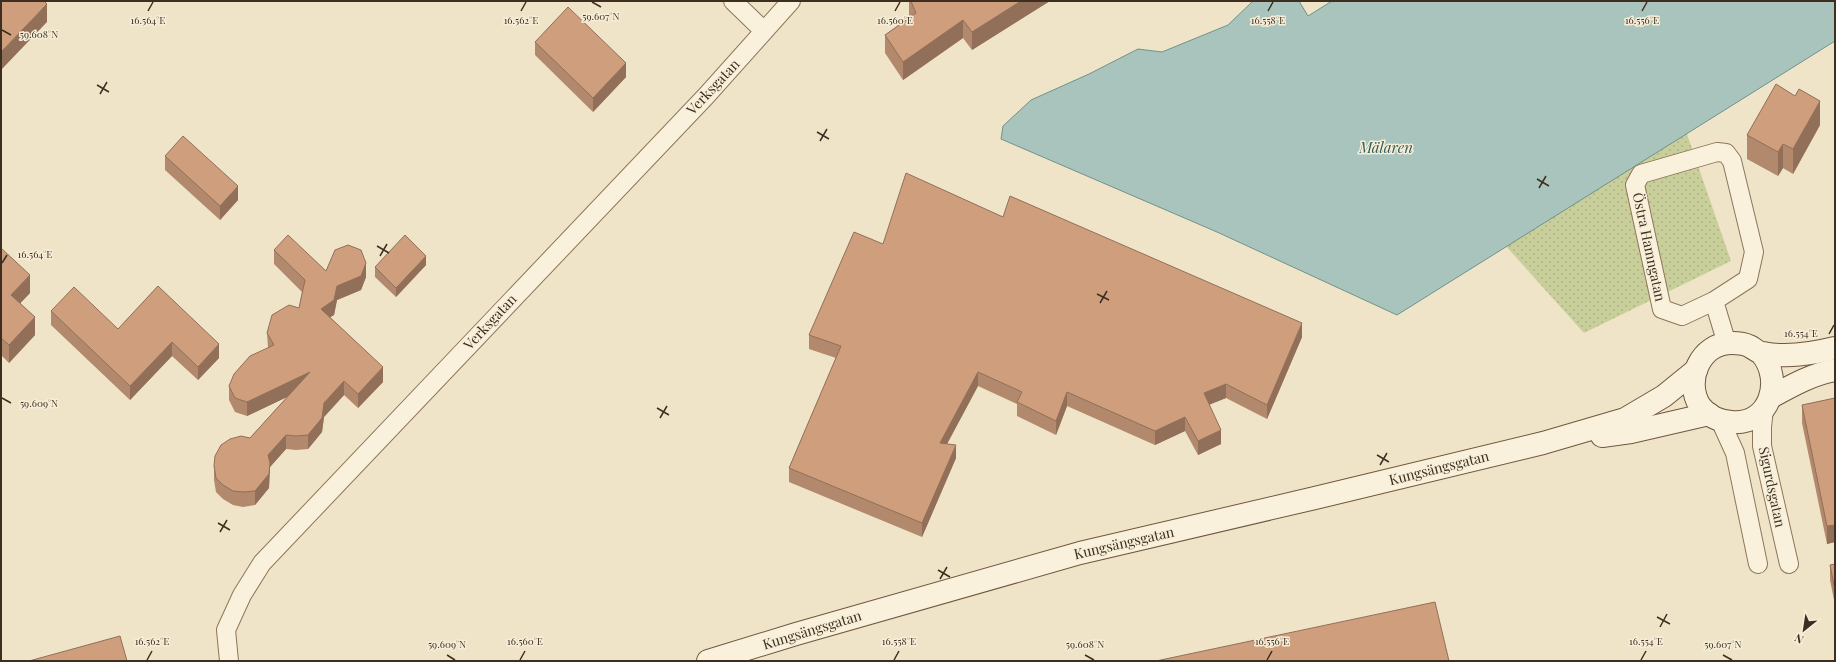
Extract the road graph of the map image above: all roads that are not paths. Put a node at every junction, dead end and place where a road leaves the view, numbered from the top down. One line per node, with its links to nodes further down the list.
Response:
1 (733, 1): 3 (street)
2 (791, 1): 3 (street, Verksgatan)
3 (764, 31): 15 (street, Verksgatan)
4 (1714, 301): 4 (street, Östra Hamngatan); 5 (street)
5 (1727, 344): 7 (main road); 8 (main road)
6 (1835, 348): 7 (main road)
7 (1761, 353): 10 (main road)
8 (1696, 370): 11 (main road); 12 (main road, Kungsängsgatan)
9 (1835, 370): 10 (main road)
10 (1768, 403): 11 (main road); 14 (street, Sigurdsgatan)
11 (1714, 417): 12 (main road, Kungsängsgatan); 13 (street, Sigurdsgatan)
12 (1543, 443): 16 (main road, Kungsängsgatan)
13 (1758, 564)
14 (1789, 564)
15 (229, 661)
16 (708, 661)

